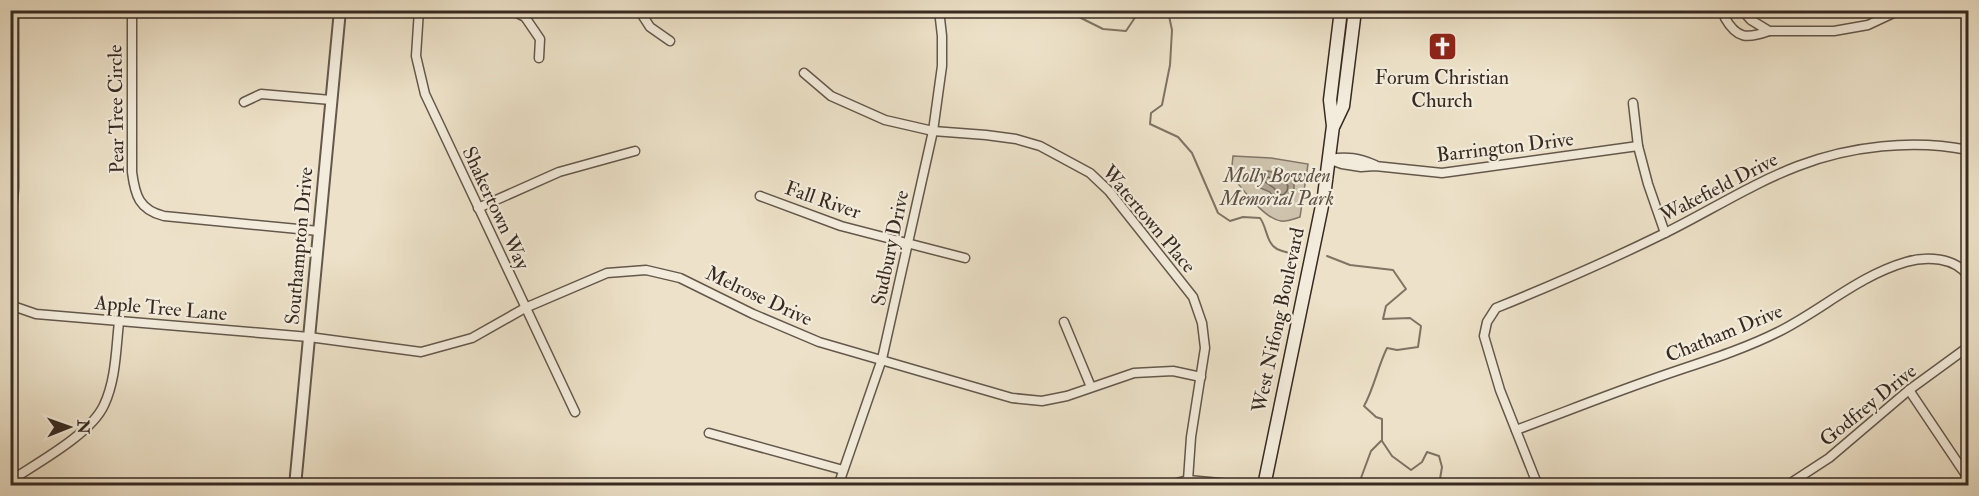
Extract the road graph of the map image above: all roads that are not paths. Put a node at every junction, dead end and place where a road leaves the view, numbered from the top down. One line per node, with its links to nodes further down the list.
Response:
1 (14, 10): 19 (street)
2 (132, 10): 32 (street, Pear Tree Circle)
3 (340, 10): 20 (street, Southampton Drive)
4 (419, 10): 30 (street, Shakertown Way)
5 (511, 10): 16 (street)
6 (639, 10): 15 (street)
7 (939, 10): 24 (street, Sudbury Drive)
8 (1341, 10): 14 (main road, West Nifong Boulevard)
9 (1355, 10): 18 (main road, West Nifong Boulevard)
10 (1727, 10): 13 (street)
11 (1742, 10): 13 (street)
12 (1900, 10): 13 (street)
13 (1769, 31)
14 (1338, 32): 18 (main road); 23 (main road, West Nifong Boulevard)
15 (670, 41)
16 (539, 58)
17 (804, 73): 24 (street, Watertown Place)
18 (1347, 80): 23 (main road, West Nifong Boulevard)
19 (12, 91): 31 (street)
20 (331, 100): 21 (street); 32 (street, Southampton Drive)
21 (244, 102)
22 (1633, 103): 25 (street)
23 (1334, 126): 28 (main road, West Nifong Boulevard)
24 (933, 131): 34 (street, Sudbury Drive); 44 (street, Watertown Place)
25 (1638, 146): 28 (street, Barrington Drive); 33 (street)
26 (1968, 150): 33 (street, Wakefield Drive)
27 (635, 151): 30 (street)
28 (1328, 159): 58 (main road, West Nifong Boulevard)
29 (760, 196): 34 (street, Fall River)
30 (478, 208): 38 (street, Shakertown Way)
31 (10, 231)
32 (319, 231): 41 (street, Southampton Drive)
33 (1665, 233): 48 (street, Wakefield Drive)
34 (909, 245): 35 (street, Fall River); 43 (street, Sudbury Drive)
35 (965, 258)
36 (1968, 276): 48 (street, Chatham Drive)
37 (10, 305): 39 (street, Apple Tree Lane)
38 (525, 308): 41 (street, Melrose Drive); 43 (street, Melrose Drive); 47 (street, Shakertown Way)
39 (119, 322): 41 (street, Apple Tree Lane); 53 (street)
40 (1064, 322): 45 (street)
41 (309, 337): 54 (street, Southampton Drive)
42 (1968, 347): 46 (street, Godfrey Drive)
43 (882, 359): 45 (street, Melrose Drive); 50 (street, Sudbury Drive)
44 (1201, 377): 45 (street, Melrose Drive); 52 (street, Watertown Place)
45 (1091, 387)
46 (1909, 390): 51 (street); 60 (street, Godfrey Drive)
47 (575, 412)
48 (1516, 430): 59 (street)
49 (709, 433): 50 (street)
50 (843, 470): 55 (street, Sudbury Drive)
51 (1968, 478)
52 (1188, 480): 56 (street); 57 (street)
53 (10, 481)
54 (294, 486)
55 (838, 486)
56 (1165, 486)
57 (1252, 486)
58 (1264, 486)
59 (1538, 486)
60 (1786, 486)

